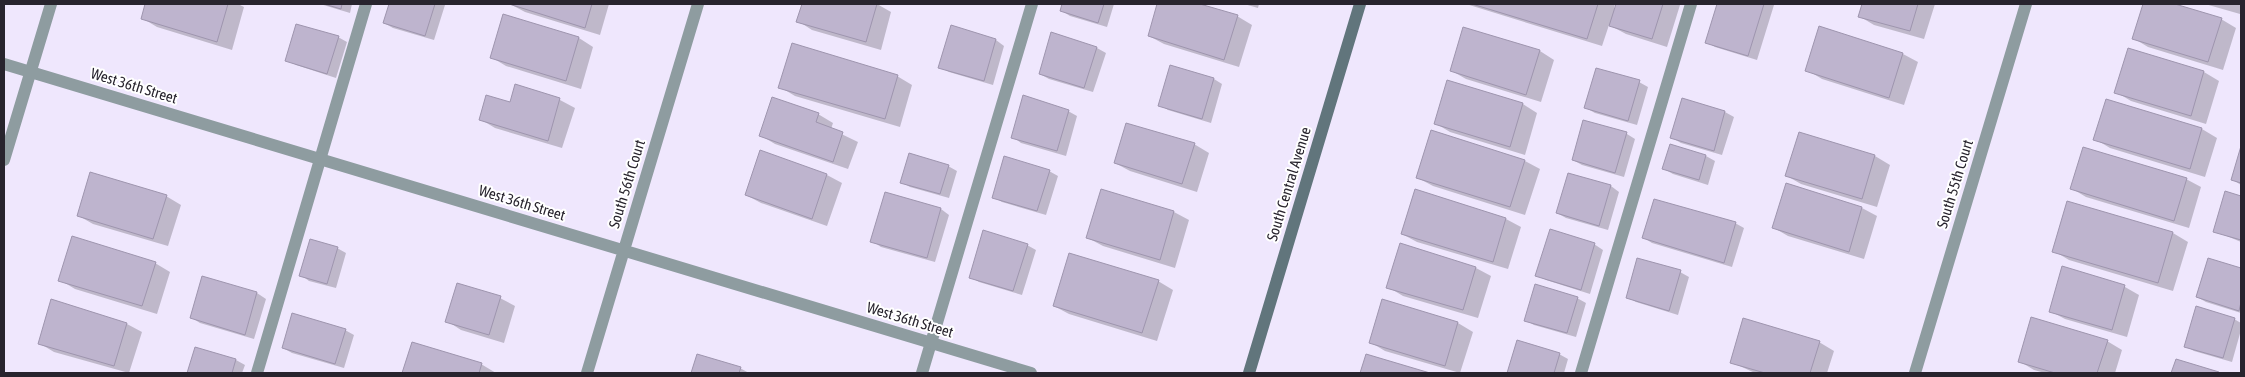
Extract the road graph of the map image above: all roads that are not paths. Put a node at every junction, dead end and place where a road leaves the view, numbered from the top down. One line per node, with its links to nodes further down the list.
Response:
1 (51, 4): 9 (street)
2 (366, 4): 10 (street)
3 (698, 4): 12 (street, South 56th Court)
4 (1032, 4): 13 (street)
5 (1360, 4): 18 (main road, South Central Avenue)
6 (1691, 4): 19 (street)
7 (2026, 4): 20 (street, South 55th Court)
8 (4, 64): 9 (street, West 36th Street)
9 (31, 72): 10 (street, West 36th Street); 11 (street)
10 (321, 159): 12 (street, West 36th Street); 14 (street)
11 (4, 160)
12 (624, 251): 13 (street, West 36th Street); 15 (street, South 56th Court)
13 (932, 343): 16 (street); 17 (street, West 36th Street)
14 (257, 373)
15 (587, 373)
16 (922, 373)
17 (1031, 373)
18 (1249, 373)
19 (1581, 373)
20 (1915, 373)

